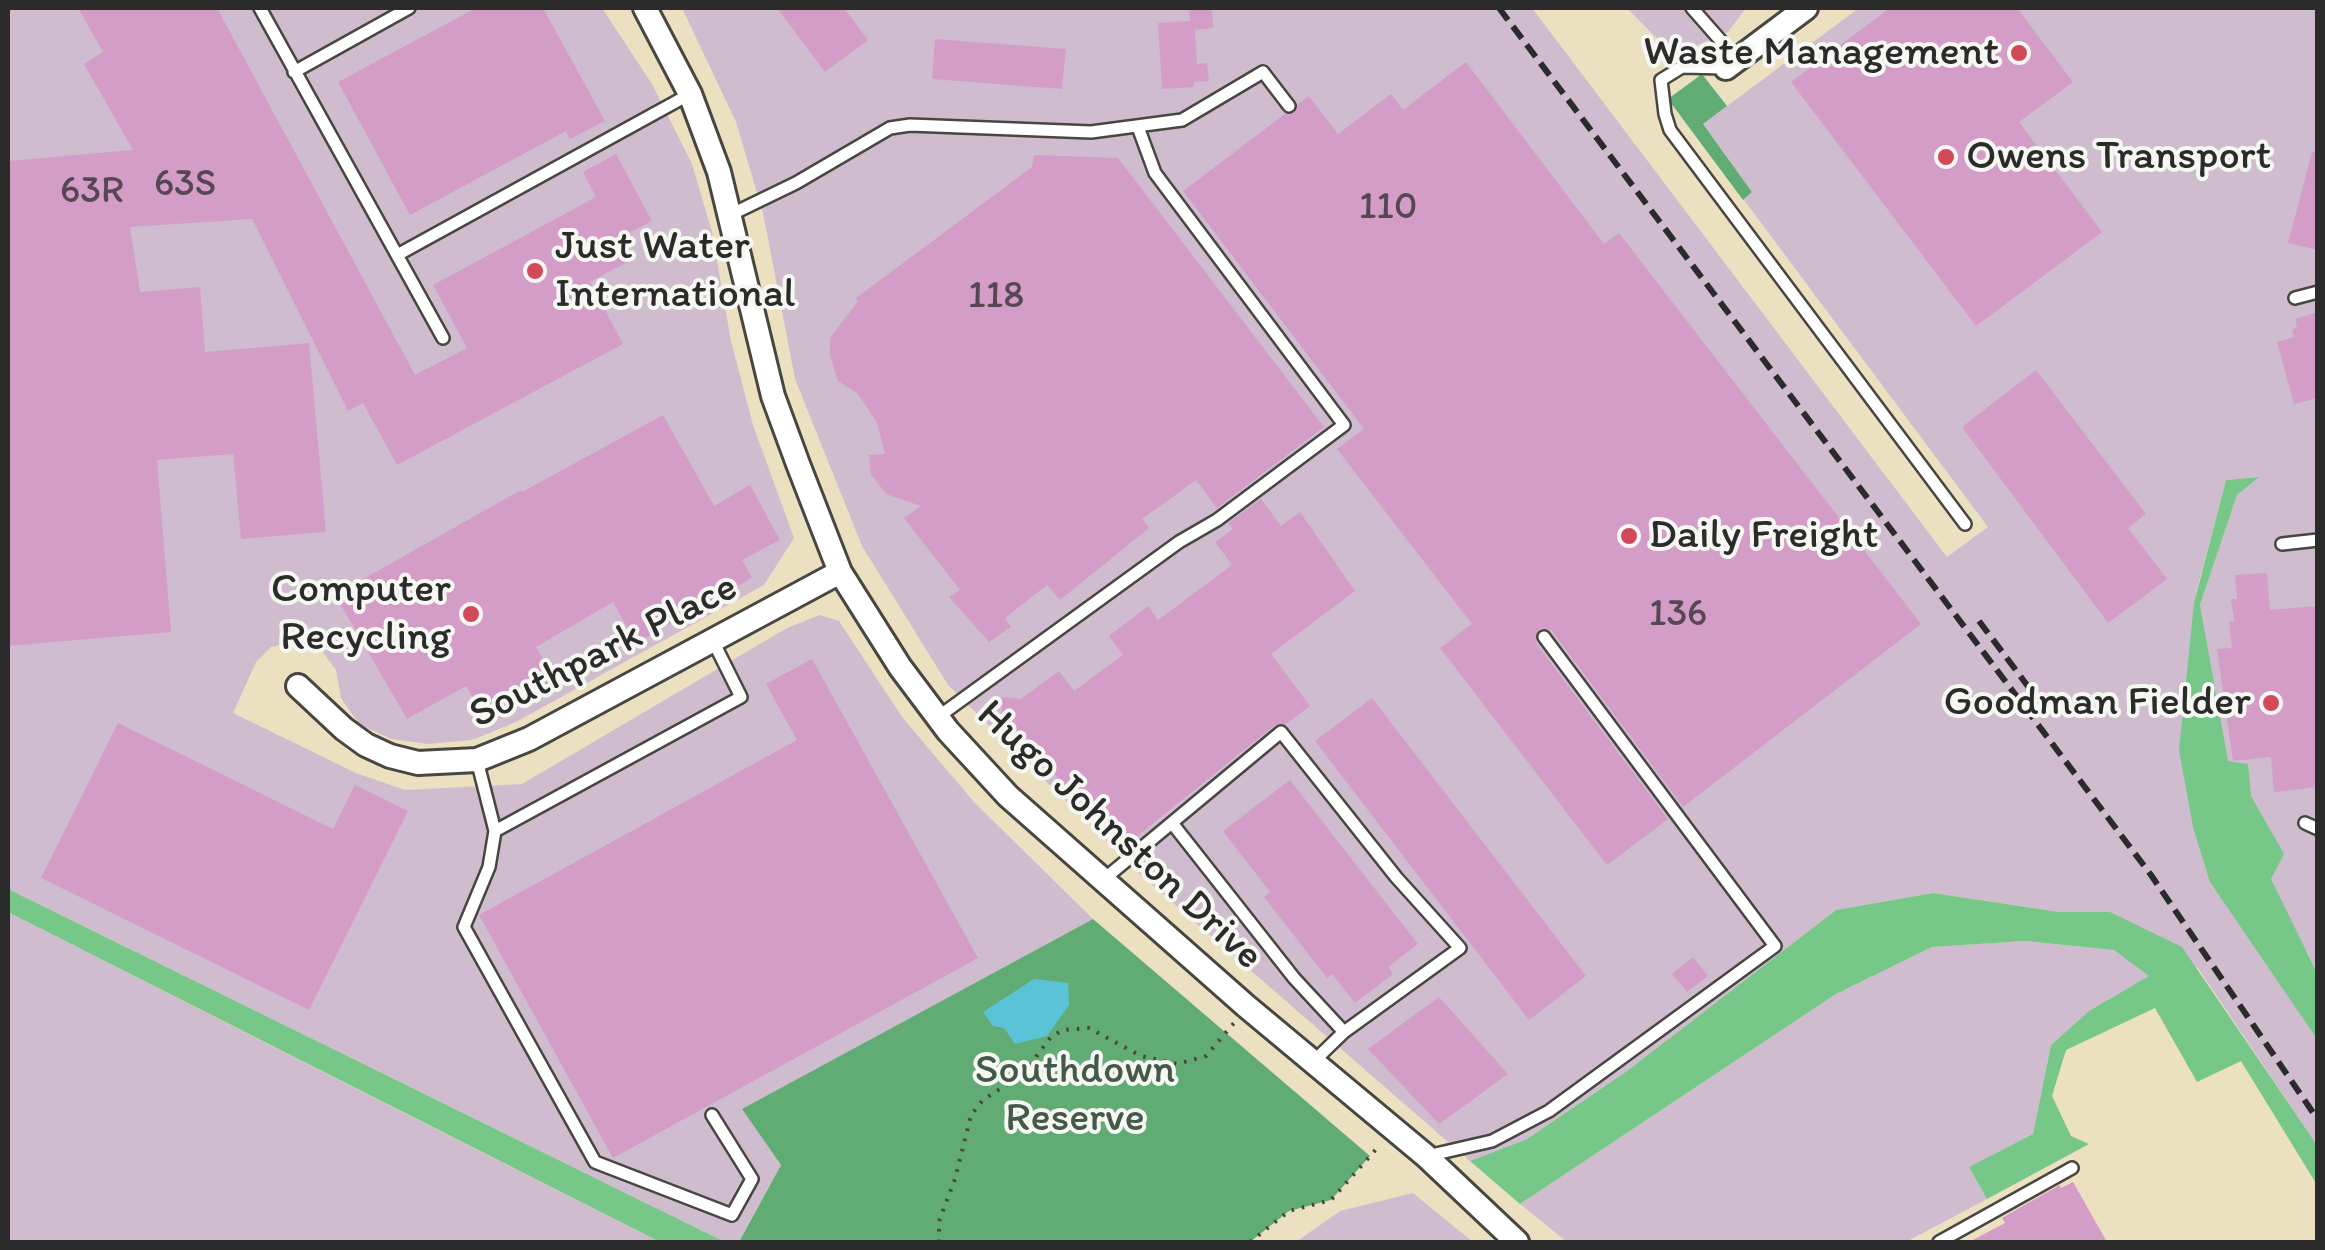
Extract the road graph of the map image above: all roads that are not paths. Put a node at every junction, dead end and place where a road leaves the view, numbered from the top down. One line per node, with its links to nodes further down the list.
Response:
1 (260, 8): 7 (lane)
2 (410, 8): 7 (lane)
3 (646, 8): 8 (street, Hugo Johnston Drive)
4 (1692, 8): 6 (lane)
5 (1806, 8): 6 (street)
6 (1729, 66): 16 (lane)
7 (294, 72): 12 (lane)
8 (690, 94): 11 (street, Hugo Johnston Drive); 12 (lane)
9 (1289, 106): 10 (lane)
10 (1138, 127): 11 (lane); 23 (lane)
11 (730, 216): 19 (street, Hugo Johnston Drive)
12 (399, 254): 15 (lane)
13 (2318, 292): 14 (lane)
14 (2295, 298)
15 (443, 338)
16 (1965, 524)
17 (2318, 540): 18 (lane)
18 (2282, 544)
19 (840, 572): 21 (street, Southpark Place); 23 (street, Hugo Johnston Drive)
20 (1544, 637): 31 (lane)
21 (713, 640): 24 (street, Southpark Place); 26 (lane)
22 (298, 686): 24 (street, Southpark Place)
23 (938, 716): 27 (street, Hugo Johnston Drive)
24 (478, 760): 26 (lane)
25 (1172, 823): 27 (lane); 28 (lane); 28 (lane)
26 (495, 832): 30 (lane)
27 (1103, 880): 29 (street, Hugo Johnston Drive)
28 (1344, 1032): 29 (lane)
29 (1314, 1062): 31 (street, Hugo Johnston Drive)
30 (712, 1114)
31 (1426, 1156): 33 (street, Hugo Johnston Drive)
32 (2072, 1168): 34 (lane)
33 (1517, 1242)
34 (1938, 1242)

